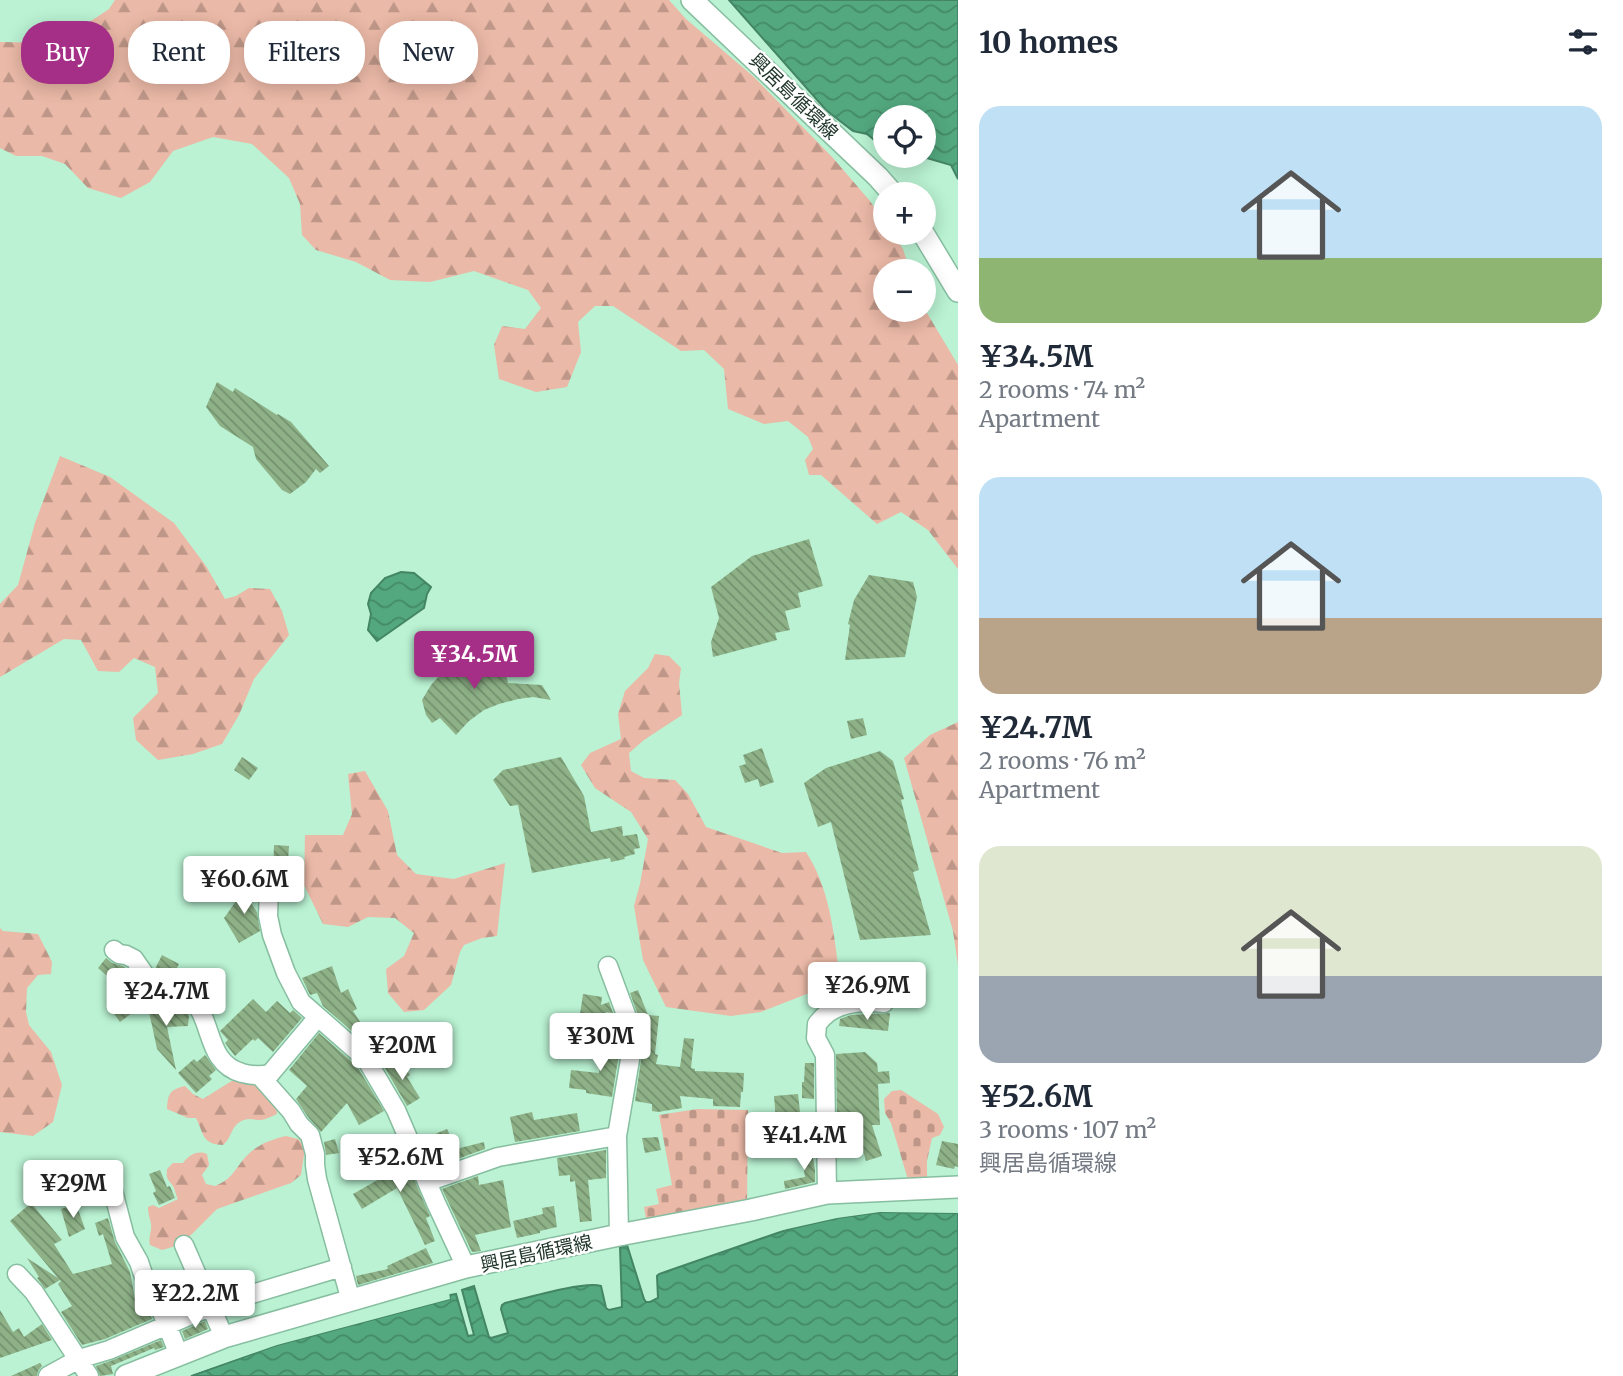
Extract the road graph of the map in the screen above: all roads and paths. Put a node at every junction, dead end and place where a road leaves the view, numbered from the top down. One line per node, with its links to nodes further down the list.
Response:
1 (692, 0): 2 (main road, 興居島循環線)
2 (882, 182)
3 (930, 245): 4 (main road)
4 (958, 291)
5 (269, 887): 9 (street)
6 (114, 950): 10 (street)
7 (608, 966): 11 (street)
8 (884, 1003): 15 (street)
9 (318, 1017): 10 (street); 13 (street)
10 (260, 1076): 18 (street)
11 (617, 1136): 13 (street); 16 (street)
12 (96, 1181): 23 (street)
13 (426, 1182): 19 (street)
14 (958, 1187): 15 (main road, 興居島循環線)
15 (827, 1193): 16 (main road, 興居島循環線)
16 (619, 1235): 19 (main road, 興居島循環線)
17 (184, 1245): 22 (street)
18 (342, 1267): 21 (street); 22 (street)
19 (466, 1267): 21 (main road, 興居島循環線)
20 (16, 1274): 26 (street)
21 (351, 1301): 24 (main road, 興居島循環線)
22 (212, 1306): 23 (street); 24 (street)
23 (167, 1324): 25 (street); 26 (street)
24 (224, 1337): 25 (main road, 興居島循環線)
25 (179, 1355): 29 (main road, 興居島循環線)
26 (79, 1359): 27 (street); 28 (street)
27 (48, 1376)
28 (89, 1376)
29 (126, 1376)

